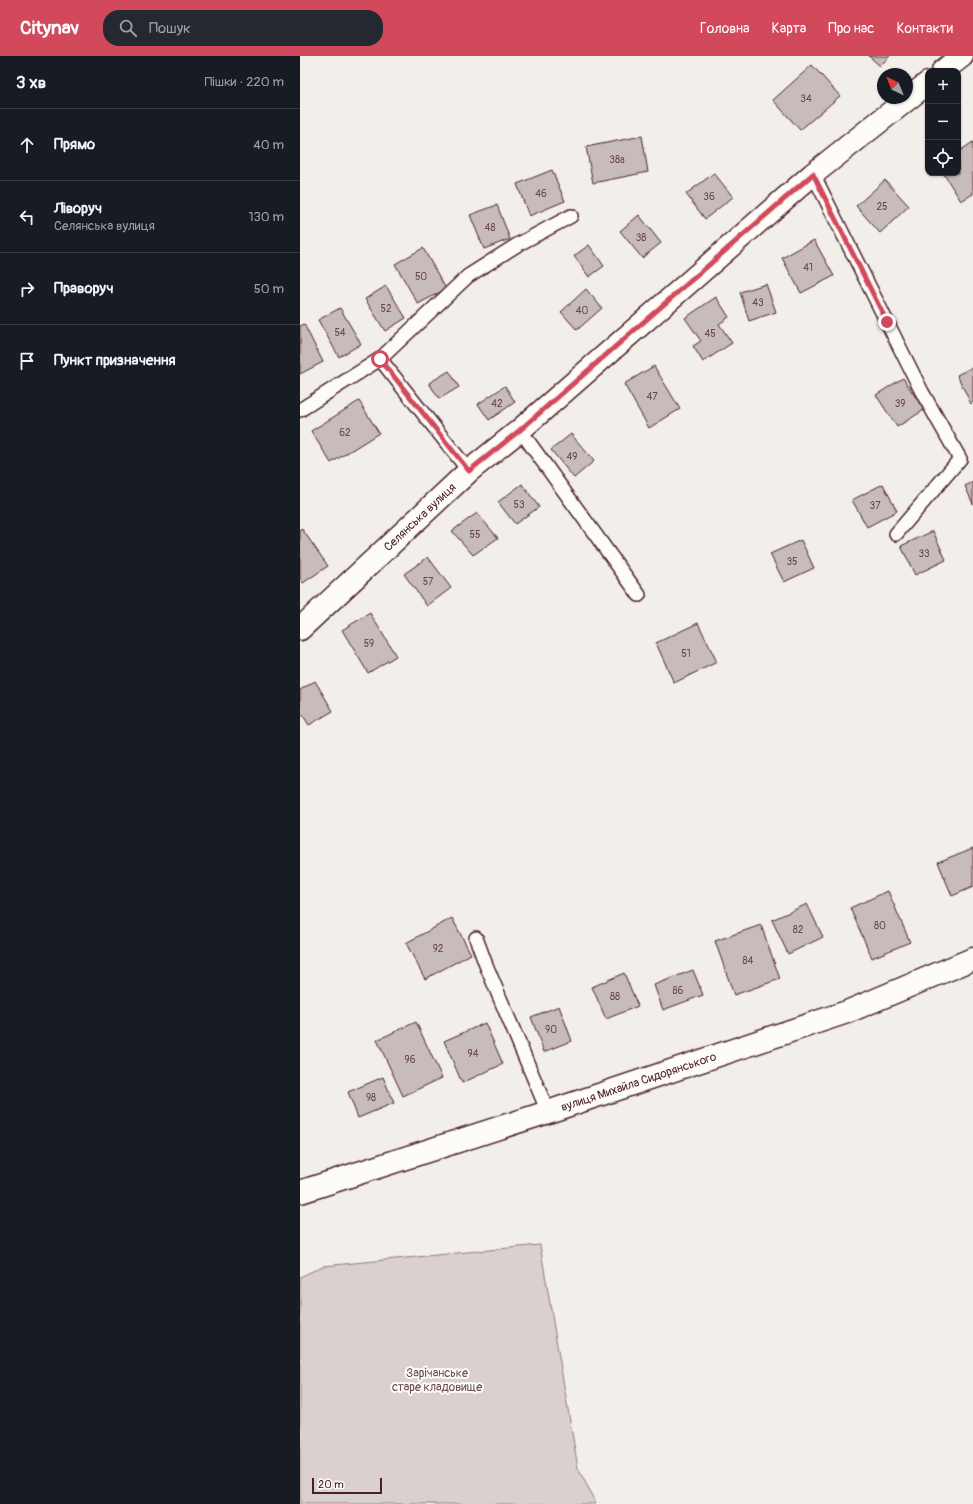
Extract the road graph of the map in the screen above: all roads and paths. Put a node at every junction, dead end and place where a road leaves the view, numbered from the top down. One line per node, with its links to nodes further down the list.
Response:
1 (962, 56): 2 (main road)
2 (947, 68)
3 (925, 84): 4 (main road, Селянська вулиця)
4 (813, 174): 8 (main road, Селянська вулиця); 10 (lane)
5 (571, 216): 6 (lane)
6 (380, 359): 7 (lane); 9 (lane)
7 (300, 410)
8 (520, 430): 9 (main road, Селянська вулиця); 11 (lane)
9 (469, 471): 12 (main road, Селянська вулиця)
10 (896, 534)
11 (639, 595)
12 (300, 629)
13 (476, 938): 15 (lane)
14 (973, 959): 15 (main road, вулиця Михайла Сидорянського)
15 (548, 1112): 16 (main road, вулиця Михайла Сидорянського)
16 (300, 1192)

